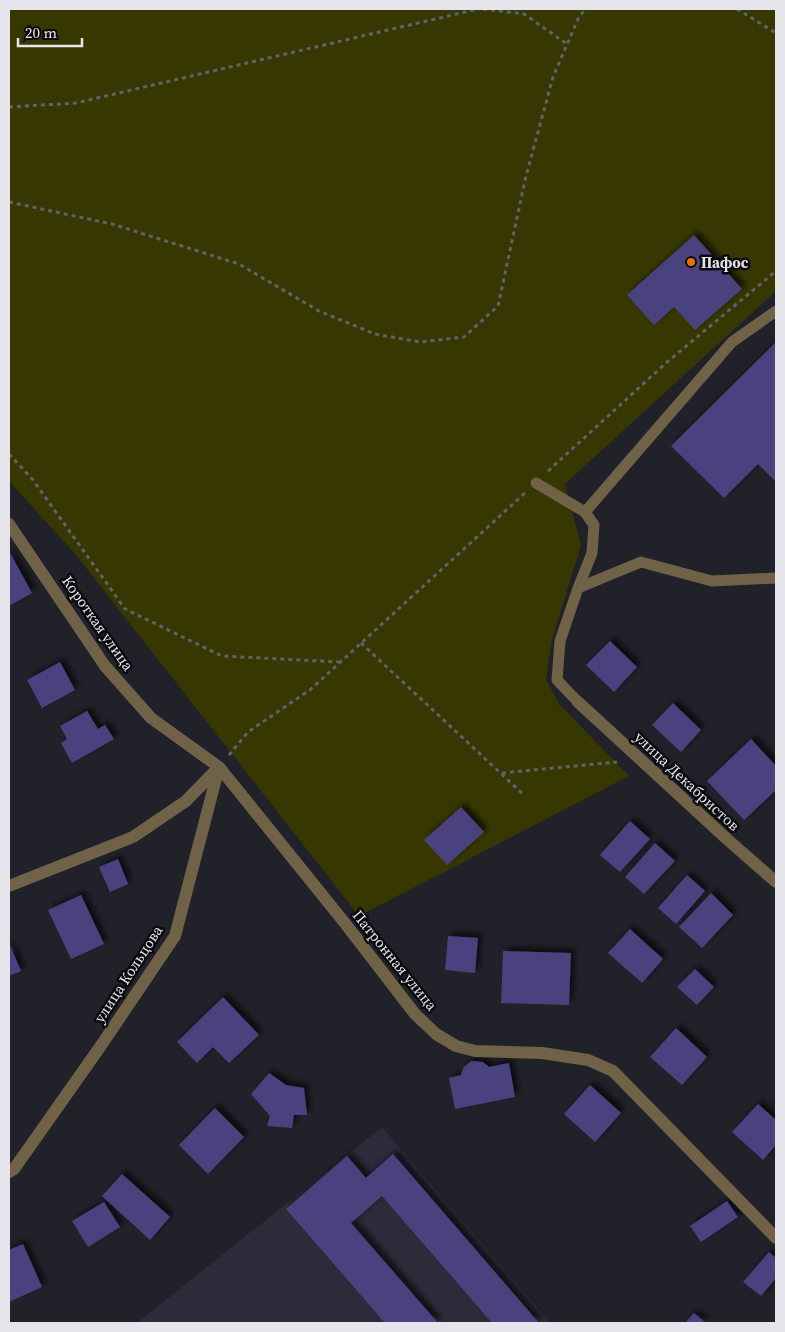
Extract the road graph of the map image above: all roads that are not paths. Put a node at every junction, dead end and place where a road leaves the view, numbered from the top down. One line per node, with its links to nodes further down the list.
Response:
1 (776, 311): 3 (lane)
2 (536, 483): 3 (lane)
3 (585, 512): 6 (lane)
4 (9, 524): 8 (street, Короткая улица)
5 (776, 578): 6 (lane)
6 (578, 588): 7 (lane)
7 (578, 702): 9 (street, улица Декабристов)
8 (219, 767): 10 (street); 11 (street, улица Кольцова); 12 (street, Патронная улица)
9 (776, 882)
10 (9, 886)
11 (9, 1172)
12 (776, 1238)

